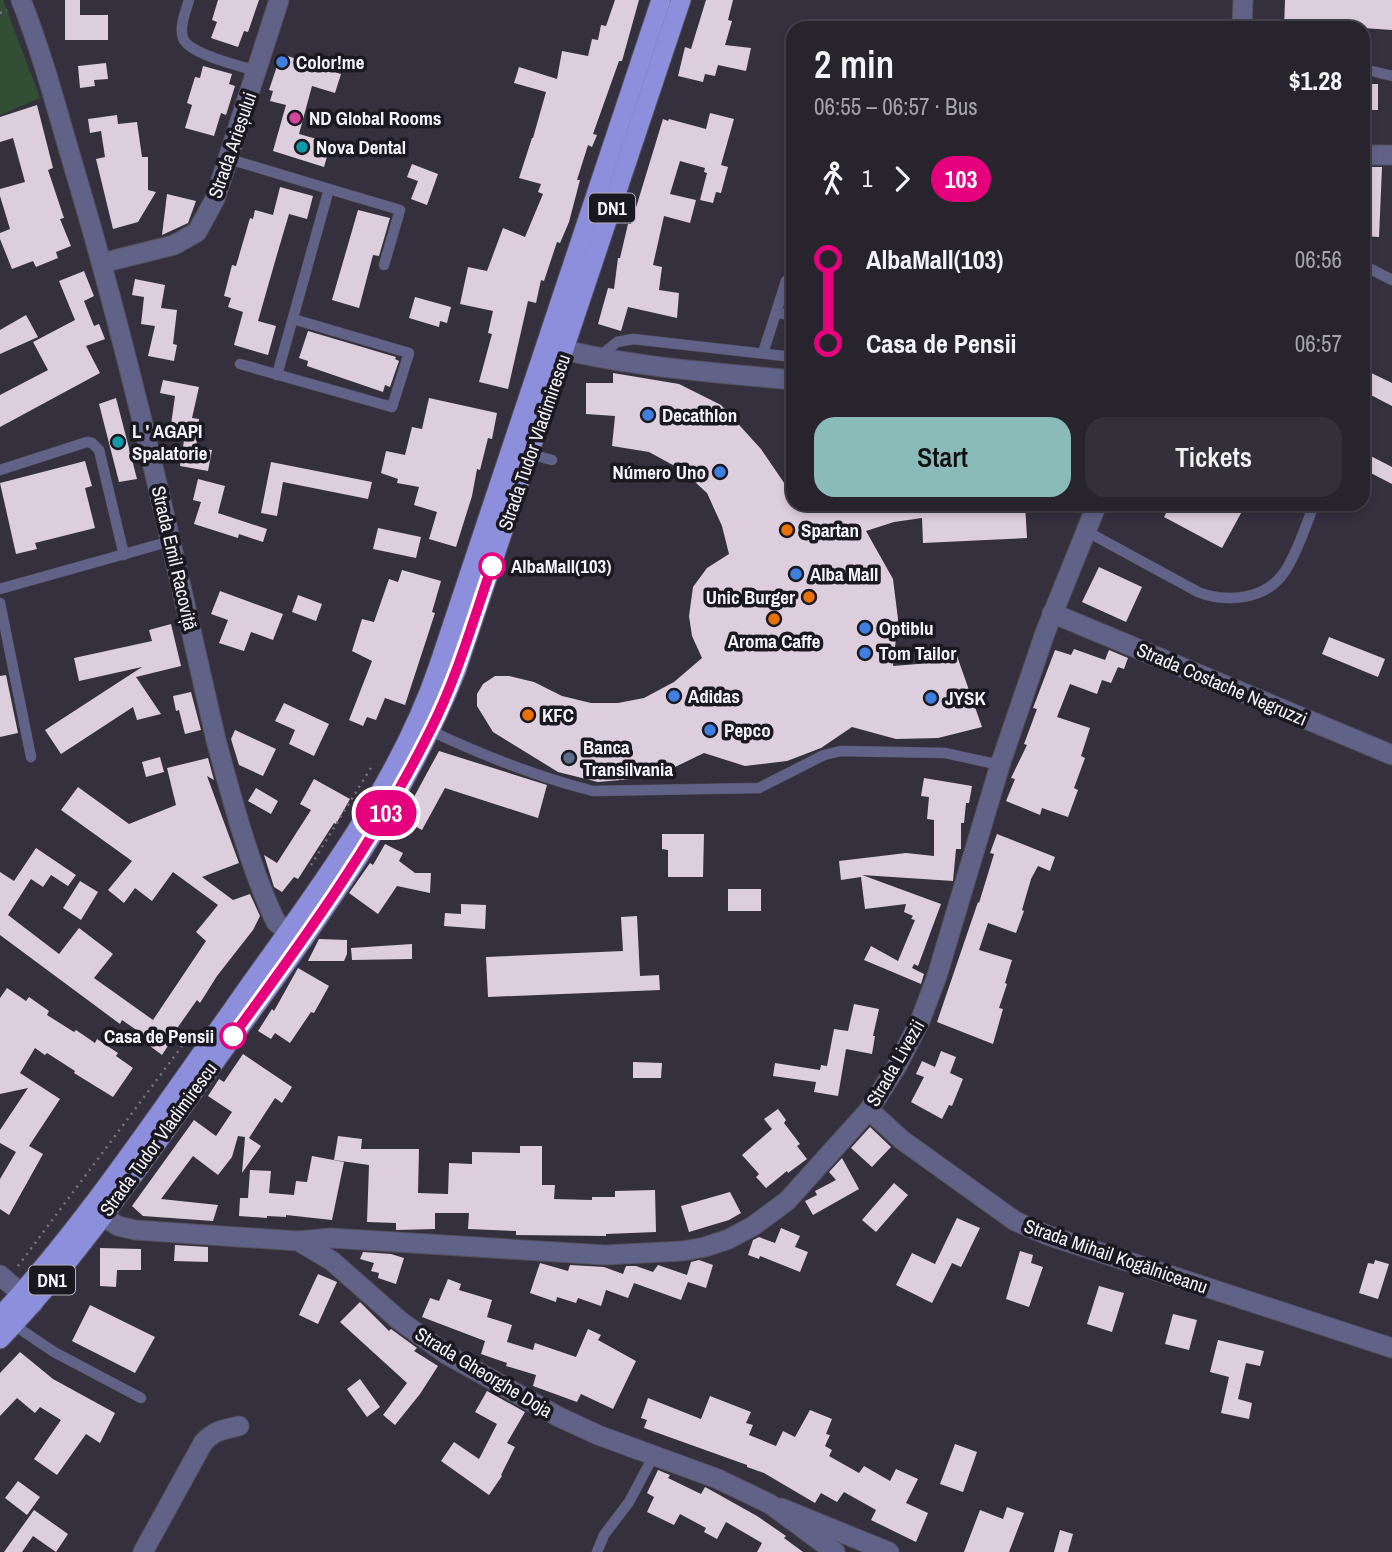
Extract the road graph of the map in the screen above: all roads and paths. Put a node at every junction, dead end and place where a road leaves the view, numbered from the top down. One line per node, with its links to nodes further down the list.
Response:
1 (21, 0): 15 (street, Strada Emil Racoviță)
2 (189, 0): 8 (lane)
3 (279, 0): 8 (street, Strada Arieșului)
4 (661, 0): 23 (main road, Strada Tudor Vladimirescu / DN1)
5 (681, 0): 23 (main road, Strada Tudor Vladimirescu / DN1)
6 (1243, 0): 7 (street)
7 (1242, 21)
8 (257, 71): 13 (street, Strada Arieșului)
9 (1370, 71): 10 (lane)
10 (1392, 76)
11 (1370, 155): 12 (street)
12 (1392, 155)
13 (229, 159): 14 (lane); 15 (street, Strada Arieșului)
14 (329, 189): 16 (lane); 22 (lane)
15 (102, 263): 36 (street, Strada Emil Racoviță)
16 (384, 265)
17 (1370, 269): 18 (lane)
18 (1392, 280)
19 (786, 281): 20 (lane)
20 (777, 313): 21 (lane); 24 (lane)
21 (786, 314)
22 (293, 319): 28 (lane); 28 (lane)
23 (556, 348): 26 (street); 30 (main road, Strada Tudor Vladimirescu / DN1); 47 (main road, Strada Tudor Vladimirescu / DN1)
24 (763, 353): 25 (lane); 26 (lane)
25 (786, 356)
26 (600, 357): 29 (street)
27 (240, 364): 28 (lane)
28 (277, 374)
29 (786, 379)
30 (530, 454): 31 (lane); 41 (main road, Strada Tudor Vladimirescu / DN1)
31 (552, 460)
32 (0, 470): 37 (lane)
33 (1094, 511): 35 (street, Strada Livezii)
34 (1311, 511): 35 (lane)
35 (1084, 530): 40 (street, Strada Livezii)
36 (171, 541): 37 (lane); 47 (street, Strada Emil Racoviță)
37 (124, 555): 38 (lane)
38 (0, 589)
39 (0, 603): 43 (lane)
40 (1052, 612): 42 (street, Strada Costache Negruzzi); 45 (street, Strada Livezii)
41 (431, 730): 45 (lane); 47 (main road, Strada Tudor Vladimirescu / DN1)
42 (1392, 755)
43 (31, 757)
44 (376, 760): 46 (path)
45 (1000, 765): 49 (street, Strada Livezii)
46 (304, 875)
47 (295, 937): 50 (main road, Strada Tudor Vladimirescu / DN1)
48 (194, 1030): 52 (path)
49 (869, 1110): 51 (street, Strada Livezii); 54 (street, Strada Mihail Kogălniceanu)
50 (95, 1212): 51 (street, Strada Gheorghe Doja); 52 (main road, Strada Tudor Vladimirescu / DN1)
51 (298, 1241): 57 (street, Strada Gheorghe Doja)
52 (16, 1288): 53 (main road, Strada Tudor Vladimirescu / DN1)
53 (5, 1327): 55 (lane)
54 (1392, 1348)
55 (141, 1398)
56 (239, 1426): 59 (street)
57 (654, 1454): 58 (street, Strada Gheorghe Doja); 60 (lane)
58 (770, 1504): 61 (street); 62 (street, Strada Gheorghe Doja)
59 (143, 1552)
60 (597, 1552)
61 (835, 1552)
62 (888, 1552)

